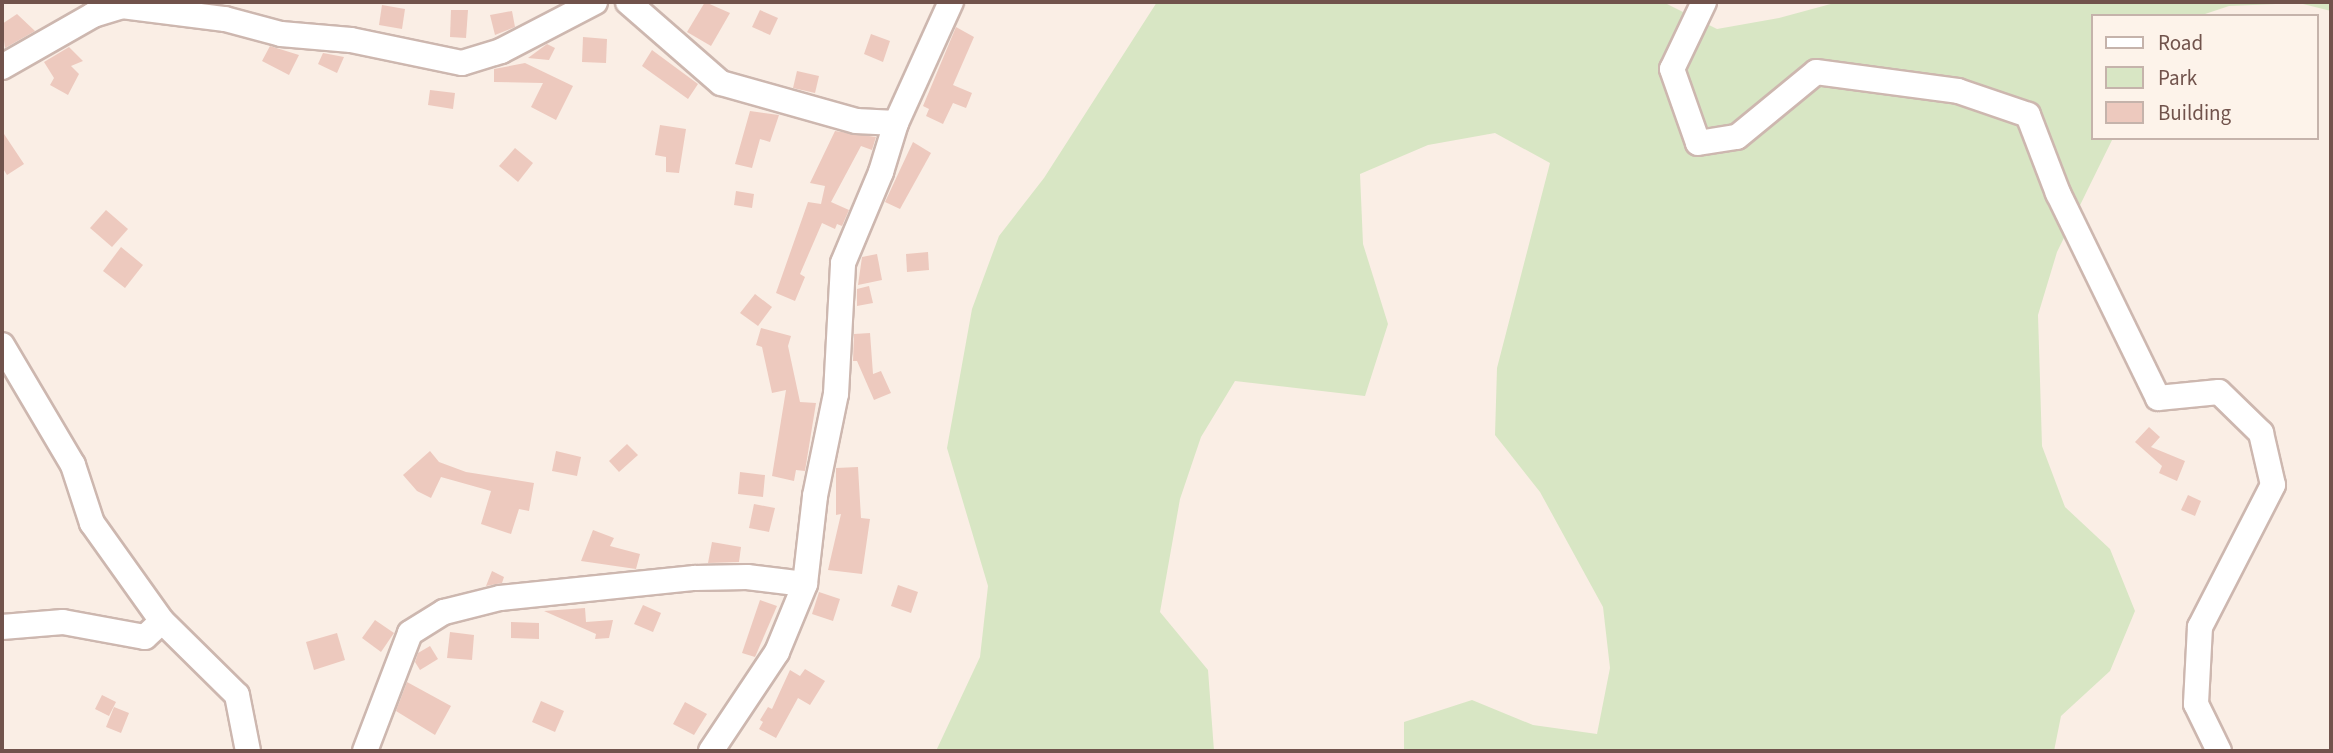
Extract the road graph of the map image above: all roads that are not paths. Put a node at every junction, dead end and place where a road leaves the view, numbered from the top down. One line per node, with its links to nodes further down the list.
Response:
1 (596, 2): 5 (street)
2 (628, 2): 6 (street)
3 (951, 2): 6 (street)
4 (1704, 2): 14 (street)
5 (2, 67)
6 (896, 123): 8 (street)
7 (2, 345): 9 (street)
8 (805, 584): 12 (street); 13 (street)
9 (162, 621): 10 (street); 11 (street)
10 (2, 627)
11 (248, 751)
12 (365, 751)
13 (711, 751)
14 (2219, 751)

